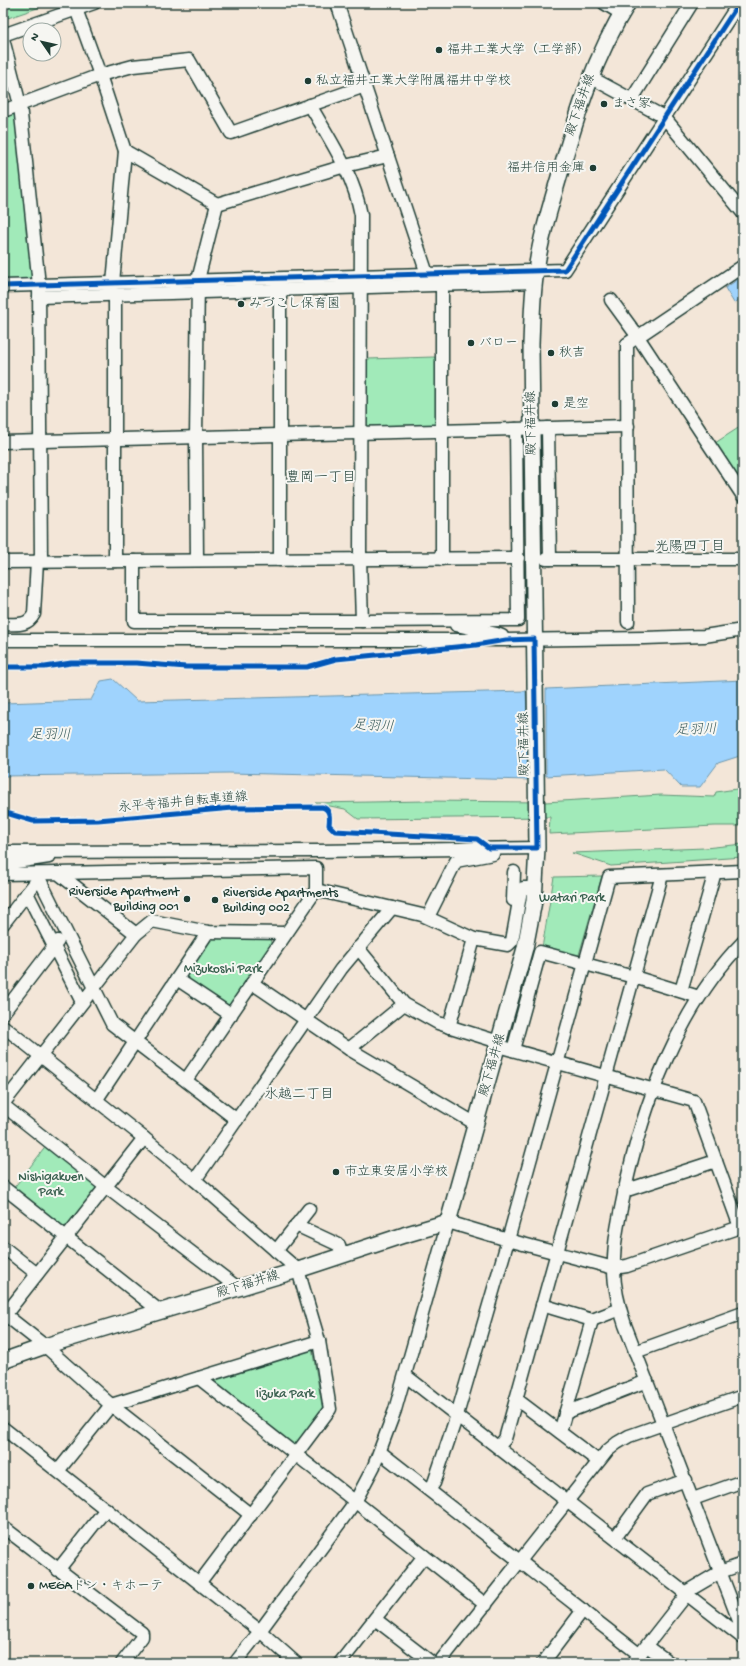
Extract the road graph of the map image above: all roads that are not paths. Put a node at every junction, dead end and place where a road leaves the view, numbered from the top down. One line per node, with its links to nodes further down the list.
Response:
1 (94, 3): 7 (street)
2 (337, 3): 12 (street)
3 (604, 3): 6 (street)
4 (692, 3): 13 (street)
5 (739, 3): 17 (street)
6 (625, 8): 11 (main road, 殿下福井線)
7 (76, 9): 8 (street); 10 (street)
8 (3, 35)
9 (3, 39): 14 (street)
10 (100, 75): 14 (street); 15 (street); 18 (street)
11 (590, 77): 13 (street); 25 (main road, 殿下福井線)
12 (365, 86): 15 (street); 19 (street)
13 (632, 100): 17 (street)
14 (20, 105): 16 (street); 32 (street)
15 (310, 105): 20 (street)
16 (3, 111)
17 (664, 116): 22 (street); 25 (street)
18 (124, 151): 21 (street); 30 (street)
19 (388, 156): 20 (street); 24 (street)
20 (345, 166): 21 (street); 26 (street)
21 (217, 204): 29 (street)
22 (743, 213)
23 (743, 266): 34 (street)
24 (427, 274): 25 (street); 26 (street)
25 (535, 277): 27 (street); 38 (main road, 殿下福井線)
26 (360, 281): 27 (street); 29 (street); 31 (street); 40 (street)
27 (442, 285): 39 (street)
28 (3, 286): 32 (street)
29 (198, 286): 30 (street); 31 (street); 42 (street)
30 (114, 288): 32 (street); 43 (street)
31 (280, 290): 41 (street)
32 (39, 291): 44 (street)
33 (611, 300): 34 (street)
34 (638, 337): 35 (street); 46 (street)
35 (628, 426): 36 (street); 50 (street)
36 (548, 428): 38 (street); 50 (street)
37 (516, 429): 38 (street); 39 (street); 47 (street)
38 (532, 429): 63 (main road, 殿下福井線)
39 (443, 431): 40 (street); 49 (street)
40 (361, 433): 41 (street); 48 (street)
41 (281, 435): 42 (street); 53 (street)
42 (196, 437): 43 (street); 52 (street)
43 (114, 440): 44 (street); 55 (street)
44 (41, 441): 45 (street); 54 (street)
45 (3, 442)
46 (743, 496)
47 (518, 558): 49 (street); 58 (street)
48 (360, 559): 49 (street); 53 (street); 59 (street)
49 (442, 559)
50 (629, 559): 51 (street); 60 (street)
51 (743, 559)
52 (197, 560): 53 (street); 56 (street)
53 (280, 560)
54 (39, 561): 55 (street); 57 (street); 61 (street)
55 (115, 561): 56 (street)
56 (134, 561): 59 (street)
57 (3, 562)
58 (444, 621): 59 (street); 65 (street)
59 (362, 622)
60 (628, 622)
61 (3, 624)
62 (743, 630): 63 (street)
63 (534, 639): 65 (street); 67 (main road, 殿下福井線)
64 (3, 640): 65 (street)
65 (506, 640)
66 (512, 848): 67 (street); 68 (street); 82 (street)
67 (537, 848): 78 (main road, 殿下福井線)
68 (68, 851): 69 (street); 70 (street)
69 (3, 852)
70 (3, 864)
71 (743, 871): 73 (street)
72 (514, 872): 90 (street)
73 (715, 872): 76 (street); 98 (street)
74 (58, 873): 77 (street); 79 (street); 87 (street)
75 (3, 874): 77 (street)
76 (662, 875): 93 (street); 94 (street)
77 (38, 876): 80 (street); 84 (street)
78 (535, 888): 90 (street); 108 (main road, 殿下福井線)
79 (316, 890): 81 (street); 86 (street)
80 (27, 893): 83 (street); 91 (street)
81 (392, 908): 82 (street); 92 (street)
82 (428, 917): 88 (street)
83 (3, 924)
84 (66, 932): 91 (street); 97 (street)
85 (208, 932): 86 (street); 87 (street); 95 (street)
86 (286, 933): 96 (street)
87 (136, 934): 97 (street)
88 (474, 939): 90 (street); 106 (street)
89 (743, 942): 99 (street)
90 (504, 945)
91 (55, 946): 100 (street); 102 (street)
92 (358, 948): 101 (street); 104 (street)
93 (584, 964): 94 (street); 110 (street); 112 (street)
94 (634, 977): 98 (street); 113 (street)
95 (177, 979): 103 (street); 107 (street)
96 (252, 983): 103 (street); 104 (street)
97 (94, 987): 100 (street); 107 (street)
98 (681, 991): 99 (street)
99 (699, 997): 115 (street)
100 (82, 1002): 111 (street)
101 (404, 1004): 106 (street); 109 (street)
102 (3, 1013)
103 (231, 1015): 114 (street)
104 (306, 1020): 109 (street); 118 (street)
105 (3, 1026): 111 (street)
106 (449, 1027): 108 (street)
107 (136, 1041): 114 (street); 116 (street)
108 (498, 1044): 110 (street); 119 (main road, 殿下福井線)
109 (349, 1049): 119 (street)
110 (513, 1050): 112 (street)
111 (41, 1056): 116 (street); 117 (street)
112 (557, 1062): 113 (street); 131 (street)
113 (606, 1076): 115 (street); 134 (street)
114 (186, 1080): 118 (street)
115 (655, 1089): 121 (street); 125 (street)
116 (97, 1099): 120 (street)
117 (3, 1104): 124 (street)
118 (237, 1120): 122 (street)
119 (476, 1124): 127 (main road, 殿下福井線)
120 (144, 1138): 122 (street); 124 (street)
121 (716, 1162): 125 (street); 129 (street)
122 (195, 1180): 133 (street)
123 (3, 1187): 130 (street)
124 (106, 1187): 130 (street); 139 (street)
125 (624, 1191): 136 (street)
126 (309, 1209): 128 (street)
127 (448, 1222): 131 (street); 135 (main road, 殿下福井線); 150 (street)
128 (296, 1225): 133 (street); 135 (street)
129 (741, 1226): 136 (street)
130 (66, 1237): 138 (street); 142 (street)
131 (508, 1240): 134 (street); 157 (street)
132 (3, 1247): 138 (street)
133 (276, 1251): 137 (street)
134 (557, 1254): 136 (street); 140 (street)
135 (342, 1256): 137 (main road, 殿下福井線)
136 (614, 1268): 141 (street)
137 (298, 1270): 139 (main road, 殿下福井線); 146 (street)
138 (37, 1274): 144 (street)
139 (238, 1288): 142 (main road, 殿下福井線)
140 (542, 1305): 145 (street); 154 (street)
141 (620, 1309): 145 (street); 148 (street)
142 (161, 1312): 147 (main road, 殿下福井線)
143 (743, 1313): 148 (street)
144 (4, 1314): 147 (street)
145 (592, 1320): 156 (street)
146 (319, 1341): 151 (street); 163 (street)
147 (45, 1346): 149 (main road, 殿下福井線); 155 (street)
148 (635, 1352): 152 (street)
149 (3, 1361)
150 (406, 1376): 157 (street); 162 (street)
151 (199, 1378): 155 (street); 163 (street)
152 (647, 1381): 156 (street); 158 (street)
153 (743, 1396): 158 (street)
154 (516, 1399): 160 (street); 161 (street)
155 (111, 1405): 165 (street); 173 (street)
156 (565, 1413): 160 (street)
157 (457, 1415): 161 (street); 168 (street)
158 (664, 1424): 164 (street); 166 (street)
159 (3, 1428): 165 (street)
160 (560, 1432): 164 (street)
161 (498, 1447): 170 (street)
162 (380, 1452): 168 (street); 171 (street)
163 (296, 1454): 171 (street); 173 (street)
164 (598, 1462): 170 (street)
165 (58, 1471): 172 (street)
166 (686, 1480): 169 (street); 175 (street)
167 (743, 1481): 169 (street)
168 (429, 1490): 177 (street)
169 (693, 1499): 180 (street)
170 (567, 1501): 175 (street); 177 (street)
171 (355, 1502): 176 (street); 186 (street)
172 (106, 1509): 179 (street); 181 (street)
173 (251, 1514): 181 (street)
174 (3, 1527): 179 (street)
175 (615, 1538): 182 (street)
176 (424, 1556): 183 (street); 185 (street)
177 (520, 1561): 183 (street); 184 (street)
178 (743, 1564): 180 (street)
179 (58, 1570): 190 (street)
180 (720, 1572): 182 (street); 187 (street)
181 (200, 1582): 186 (street)
182 (686, 1593): 188 (street); 189 (street)
183 (486, 1605): 195 (street)
184 (583, 1610): 189 (street); 196 (street)
185 (375, 1619): 193 (street); 194 (street)
186 (260, 1631): 191 (street); 192 (street)
187 (743, 1631)
188 (743, 1638)
189 (640, 1654): 197 (street)
190 (122, 1663)
191 (235, 1663)
192 (296, 1663)
193 (340, 1663)
194 (432, 1663)
195 (439, 1663)
196 (543, 1663)
197 (670, 1663)

